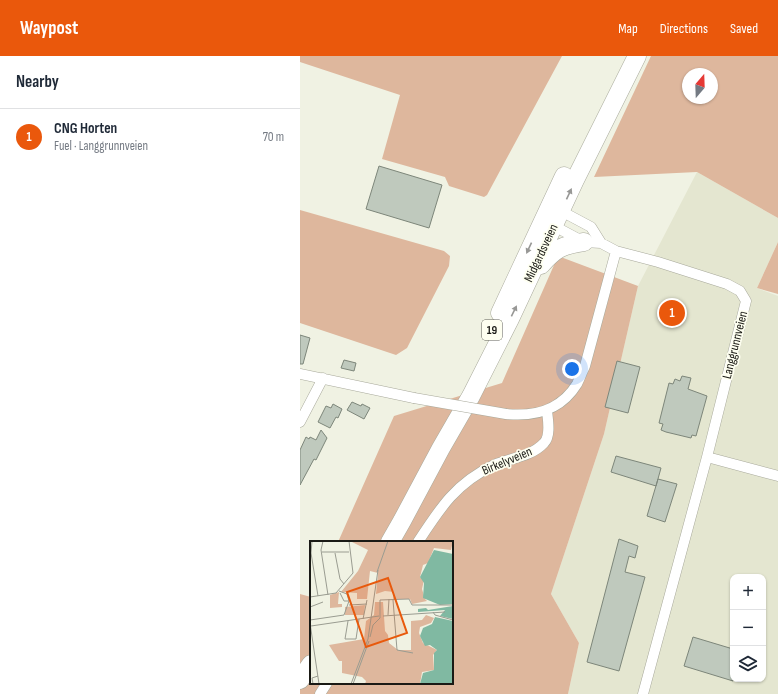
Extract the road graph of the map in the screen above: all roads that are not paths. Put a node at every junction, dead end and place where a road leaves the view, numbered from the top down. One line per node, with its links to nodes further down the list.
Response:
1 (624, 56): 3 (highway, Midgardsveien / 19)
2 (637, 56): 3 (highway, Midgardsveien / 19, one-way to 2)
3 (553, 217): 4 (street, Langgrunnveien); 4 (street, Langgrunnveien); 6 (highway, Midgardsveien / 19); 11 (highway, Midgardsveien / 19, one-way to 11)
4 (593, 243): 5 (street, Langgrunnveien); 6 (highway, 19)
5 (616, 251): 9 (street); 12 (street, Langgrunnveien)
6 (529, 280): 11 (highway, Midgardsveien / 19, one-way to 6)
7 (300, 374): 8 (street)
8 (323, 378): 9 (street, bridge); 10 (street)
9 (547, 411): 15 (street, Birkelyveien)
10 (300, 422)
11 (441, 448): 14 (highway, Midgardsveien / 19)
12 (706, 457): 13 (street); 20 (street, Langgrunnveien)
13 (778, 476)
14 (391, 541)
15 (419, 541)
16 (310, 665): 17 (highway)
17 (300, 680)
18 (326, 684): 19 (street)
19 (320, 694)
20 (644, 694)

